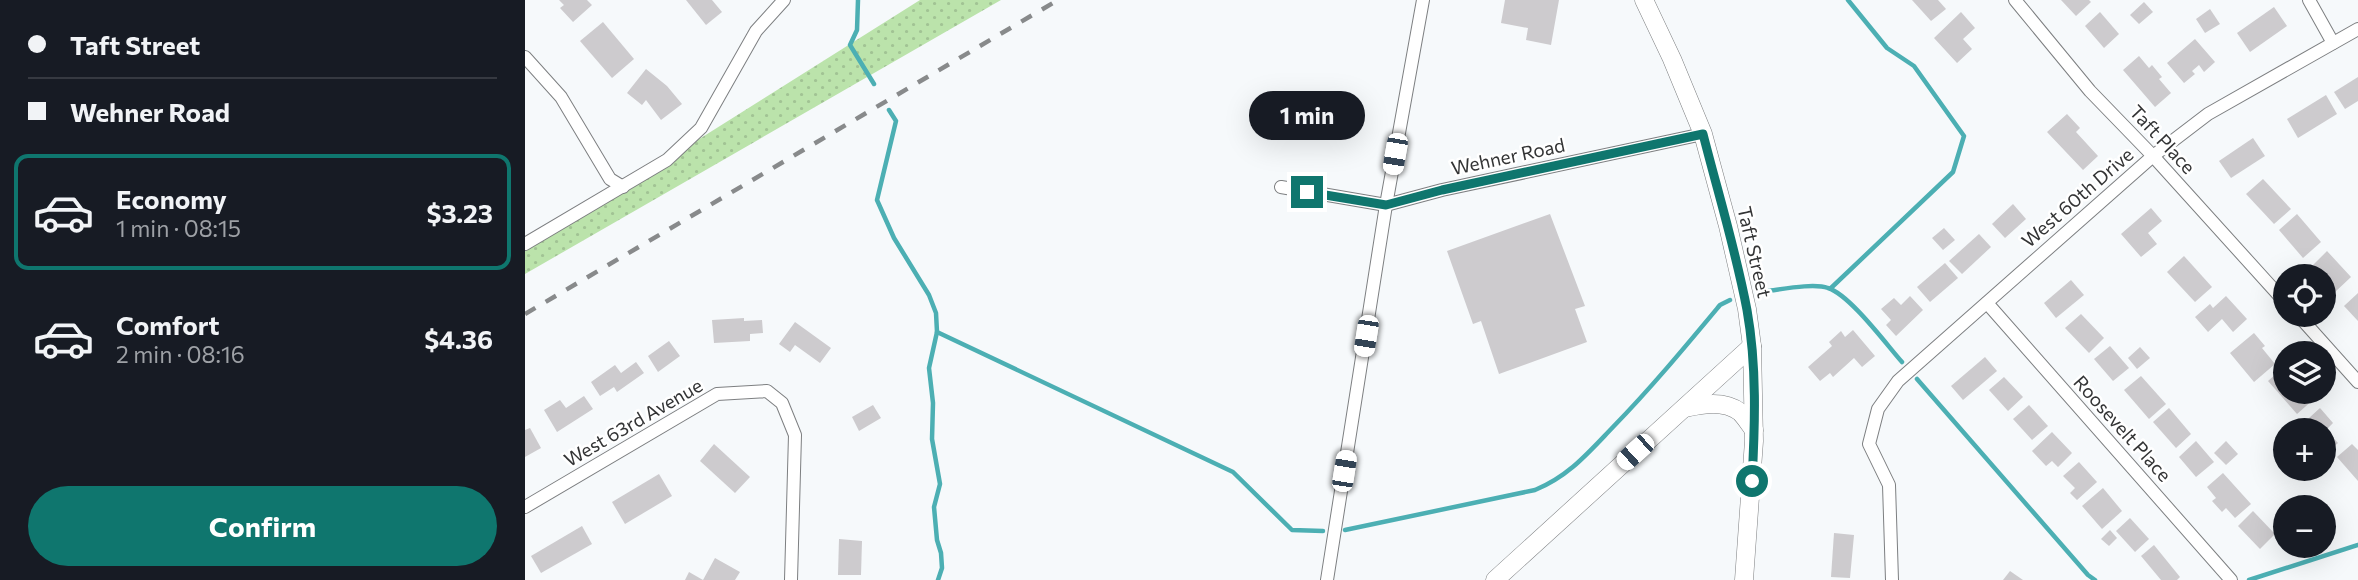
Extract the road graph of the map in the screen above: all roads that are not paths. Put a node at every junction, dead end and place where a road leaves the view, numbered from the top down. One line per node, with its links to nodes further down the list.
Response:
1 (784, 0): 11 (street)
2 (1423, 0): 13 (street)
3 (1644, 0): 9 (main road, Taft Street)
4 (2015, 0): 10 (street, Taft Place)
5 (2309, 0): 7 (street)
6 (2358, 29): 7 (street, West 60th Drive)
7 (2333, 43): 10 (street, West 60th Drive)
8 (525, 57): 11 (street)
9 (1703, 134): 13 (street, Wehner Road); 18 (main road, Taft Street)
10 (2153, 156): 15 (street, Taft Place); 16 (street, West 60th Drive)
11 (623, 187): 14 (street)
12 (1281, 187): 13 (street, Wehner Road)
13 (1386, 205): 24 (street)
14 (525, 244)
15 (2273, 289)
16 (1987, 303): 27 (street, West 60th Drive); 28 (street, Roosevelt Place)
17 (2309, 327): 19 (street)
18 (1752, 346): 20 (main road); 21 (main road, Taft Street)
19 (2358, 382)
20 (1682, 409): 21 (main road); 25 (main road)
21 (1754, 430): 26 (main road, Taft Street)
22 (525, 507): 23 (street, West 63rd Avenue)
23 (792, 580)
24 (1327, 580)
25 (1495, 580)
26 (1744, 580)
27 (1892, 580)
28 (2231, 580)

